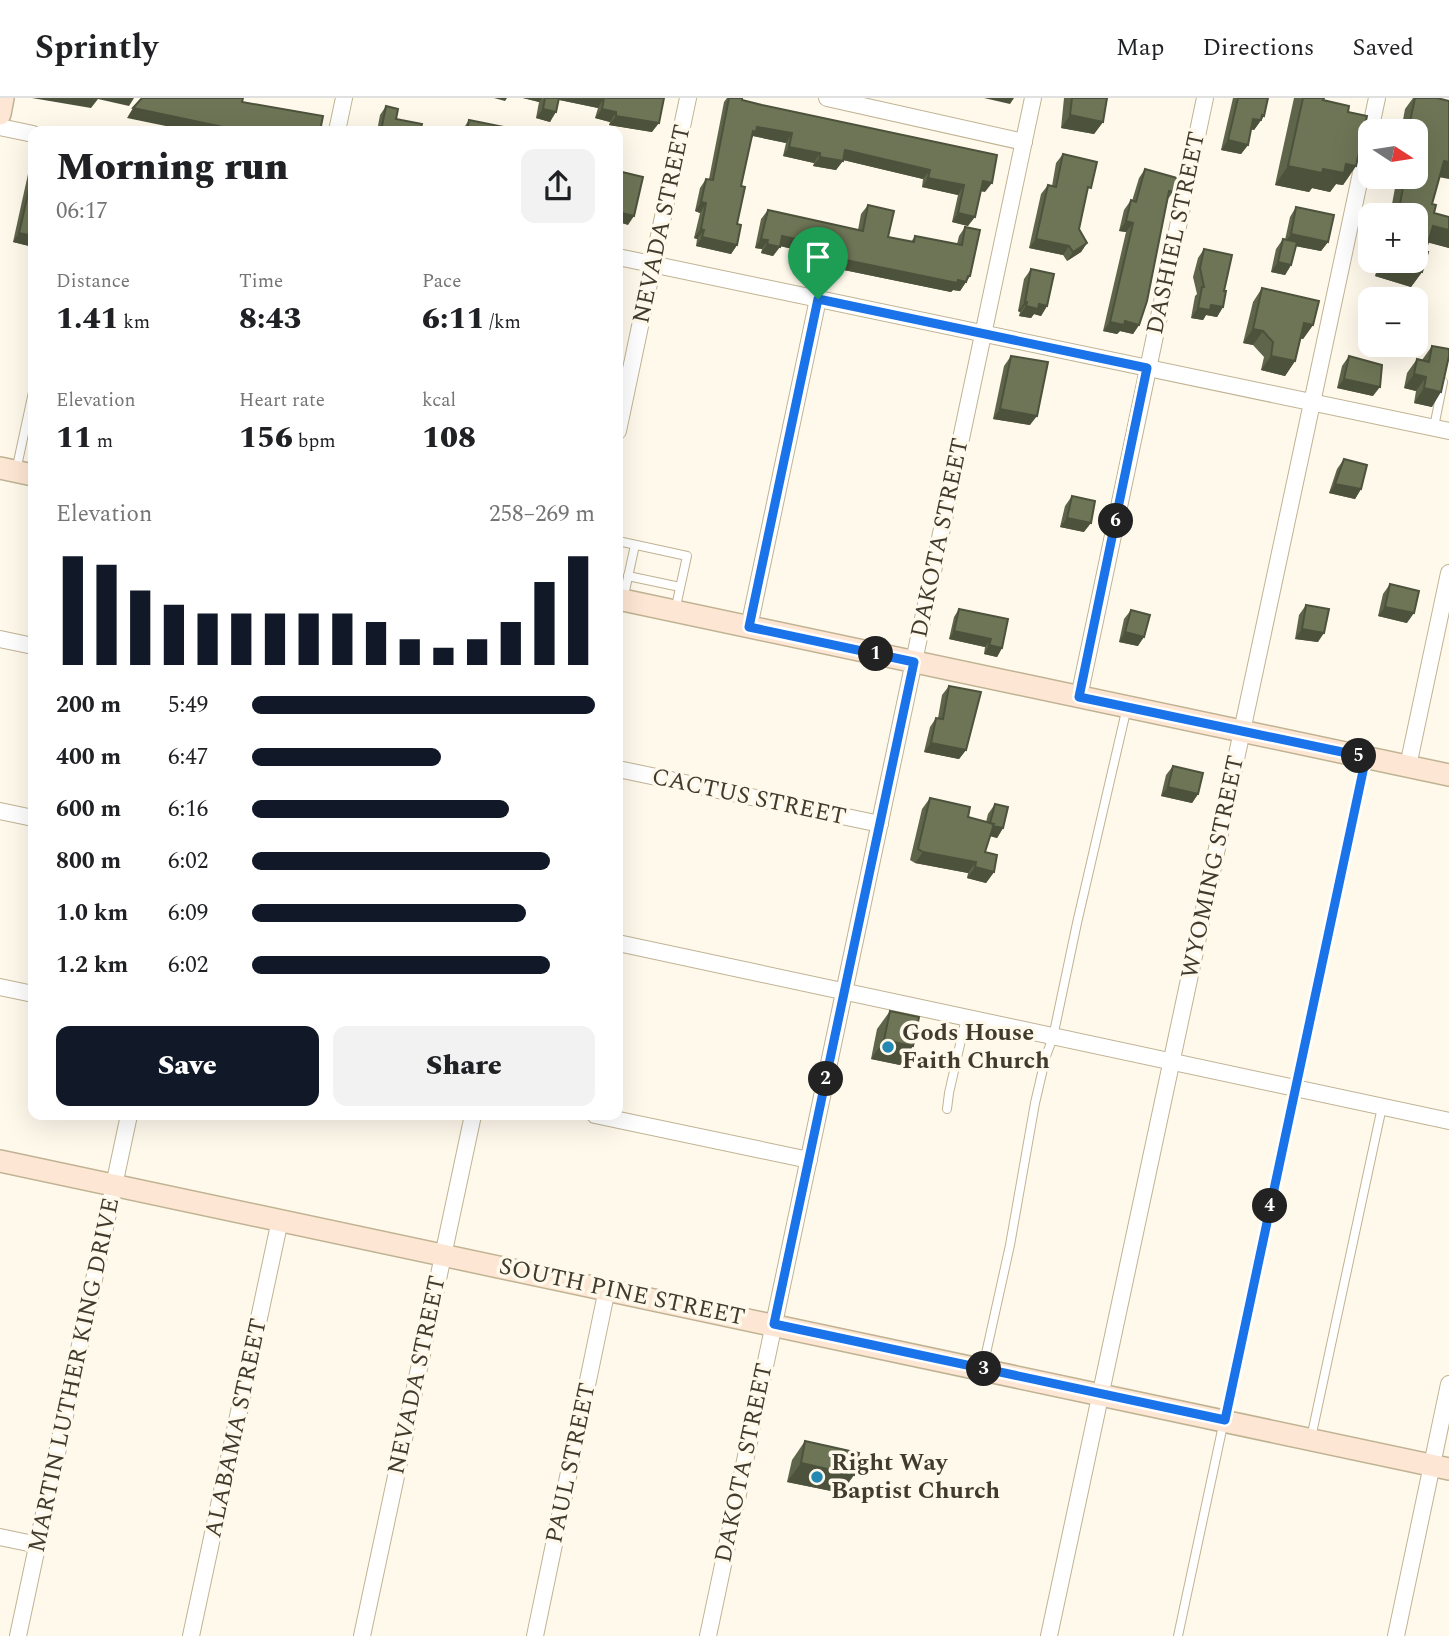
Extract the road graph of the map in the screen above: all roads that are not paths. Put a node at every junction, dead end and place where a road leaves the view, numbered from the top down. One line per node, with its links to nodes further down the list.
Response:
1 (4, 98): 8 (street)
2 (344, 98): 9 (street)
3 (688, 98): 14 (street, NEVADA STREET)
4 (827, 98): 12 (street)
5 (1033, 98): 12 (street, DAKOTA STREET)
6 (1205, 98): 17 (street, DASHIEL STREET)
7 (1377, 98): 19 (street, WYOMING STREET)
8 (0, 114)
9 (338, 126)
10 (0, 127): 11 (street)
11 (28, 133)
12 (1024, 142): 16 (street, DAKOTA STREET)
13 (623, 258): 14 (street)
14 (653, 264): 15 (street); 20 (street, NEVADA STREET)
15 (818, 299): 16 (street); 32 (street)
16 (984, 333): 17 (street); 35 (street, DAKOTA STREET)
17 (1147, 368): 19 (street); 36 (street, DASHIEL STREET)
18 (1446, 368): 22 (lane)
19 (1314, 402): 22 (street); 38 (street, WYOMING STREET)
20 (623, 407)
21 (28, 414): 23 (lane)
22 (1441, 429)
23 (16, 471)
24 (623, 542): 25 (lane)
25 (635, 545): 27 (lane); 28 (lane)
26 (1449, 573): 40 (street)
27 (628, 576): 28 (lane); 29 (lane)
28 (680, 587): 31 (lane)
29 (623, 591)
30 (623, 601): 31 (street)
31 (675, 611): 32 (street)
32 (749, 627): 35 (street)
33 (0, 639): 34 (street)
34 (28, 645)
35 (914, 662): 36 (street); 45 (street, DAKOTA STREET)
36 (1079, 697): 37 (street)
37 (1127, 707): 38 (street); 51 (lane)
38 (1242, 731): 39 (street); 52 (street, WYOMING STREET)
39 (1366, 757): 40 (street); 53 (lane)
40 (1408, 766): 42 (street)
41 (623, 770): 45 (street, CACTUS STREET)
42 (1449, 775)
43 (0, 811): 44 (street)
44 (28, 817)
45 (880, 824): 48 (street, DAKOTA STREET)
46 (623, 944): 48 (street)
47 (0, 987): 49 (street)
48 (844, 992): 50 (street); 60 (street, DAKOTA STREET)
49 (28, 993)
50 (966, 1018): 51 (street); 55 (lane)
51 (1053, 1037): 52 (street); 67 (lane)
52 (1172, 1062): 53 (street); 69 (street, WYOMING STREET)
53 (1294, 1088): 54 (street); 70 (lane)
54 (1382, 1107): 59 (street); 71 (lane)
55 (947, 1109)
56 (128, 1120): 62 (street, MARTIN LUTHER KING DRIVE)
57 (471, 1120): 64 (street, NEVADA STREET)
58 (619, 1120): 60 (street)
59 (1449, 1121)
60 (808, 1160): 66 (street, DAKOTA STREET)
61 (1, 1164): 62 (street, SOUTH PINE STREET)
62 (114, 1185): 63 (street, SOUTH PINE STREET); 74 (street, MARTIN LUTHER KING DRIVE)
63 (280, 1220): 64 (street, SOUTH PINE STREET); 76 (street, ALABAMA STREET)
64 (443, 1254): 65 (street, SOUTH PINE STREET); 77 (street, NEVADA STREET)
65 (607, 1289): 66 (street, SOUTH PINE STREET); 78 (street, PAUL STREET)
66 (774, 1324): 67 (street, SOUTH PINE STREET); 79 (street, DAKOTA STREET)
67 (983, 1369): 69 (street, SOUTH PINE STREET)
68 (1449, 1384): 72 (street)
69 (1101, 1394): 70 (street, SOUTH PINE STREET); 80 (street, WYOMING STREET)
70 (1225, 1420): 71 (street, SOUTH PINE STREET); 81 (lane)
71 (1311, 1438): 72 (street, SOUTH PINE STREET)
72 (1441, 1467): 82 (street)
73 (0, 1537): 74 (street)
74 (38, 1545): 75 (street, MARTIN LUTHER KING DRIVE)
75 (18, 1636)
76 (191, 1636)
77 (362, 1636)
78 (535, 1636)
79 (708, 1636)
80 (1049, 1636)
81 (1178, 1636)
82 (1396, 1636)

